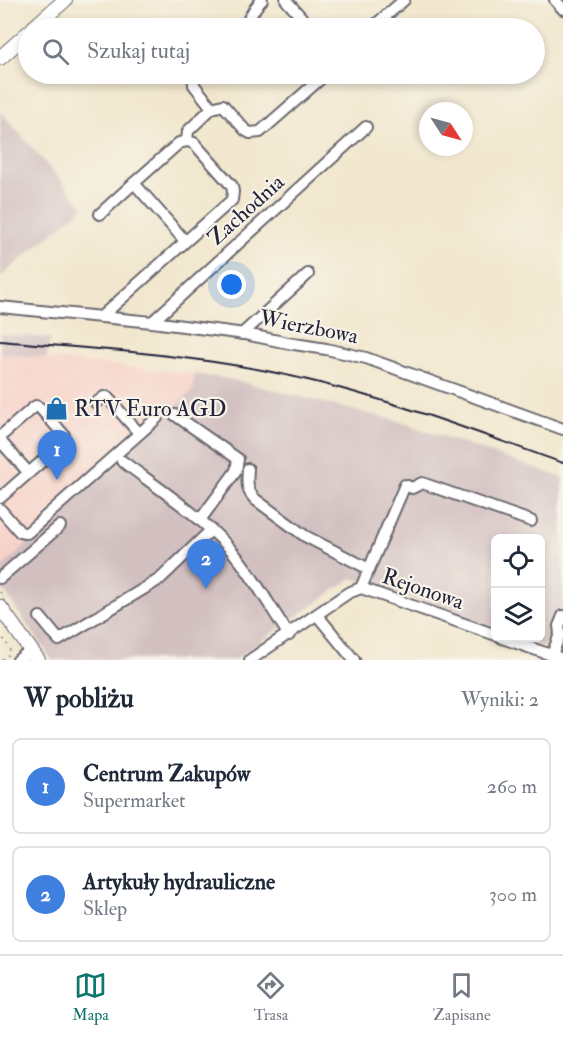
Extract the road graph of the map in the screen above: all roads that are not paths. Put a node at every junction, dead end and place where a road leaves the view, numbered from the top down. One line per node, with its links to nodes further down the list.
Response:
1 (65, 0): 7 (main road)
2 (262, 0): 8 (street)
3 (286, 0): 9 (street)
4 (404, 0): 10 (street)
5 (555, 0): 6 (street)
6 (563, 9)
7 (44, 18)
8 (250, 18)
9 (302, 18)
10 (383, 18)
11 (18, 42): 12 (main road)
12 (0, 58)
13 (194, 84): 15 (street)
14 (315, 84): 15 (street)
15 (212, 108): 17 (street)
16 (366, 128): 24 (street, Zachodnia)
17 (187, 141): 18 (street); 20 (street)
18 (134, 183): 19 (street); 20 (street)
19 (100, 214)
20 (185, 241): 23 (street)
21 (308, 274): 25 (street)
22 (0, 307): 23 (street, Wierzbowa)
23 (102, 316): 24 (street, Wierzbowa)
24 (152, 322): 25 (street, Wierzbowa)
25 (242, 334): 29 (street, Wierzbowa)
26 (96, 403): 30 (street)
27 (176, 415): 36 (street)
28 (157, 418): 30 (street)
29 (563, 429)
30 (139, 433): 35 (street)
31 (122, 461): 36 (street)
32 (248, 470): 40 (street)
33 (29, 473): 33 (street); 34 (street)
34 (0, 498)
35 (0, 509)
36 (200, 520): 39 (street)
37 (531, 521): 40 (street)
38 (60, 526): 41 (street)
39 (211, 530): 46 (street); 49 (street)
40 (369, 569): 42 (street)
41 (0, 578)
42 (361, 588): 44 (street, Rejonowa); 48 (street, Rejonowa)
43 (0, 607): 52 (main road)
44 (318, 615): 49 (street, Rejonowa); 55 (street)
45 (563, 616): 50 (street)
46 (40, 617)
47 (0, 620): 52 (main road)
48 (491, 634)
49 (289, 635): 54 (street, Rejonowa)
50 (561, 635): 53 (street)
51 (514, 642): 53 (street)
52 (29, 657)
53 (558, 657)
54 (250, 660)
55 (354, 660)

